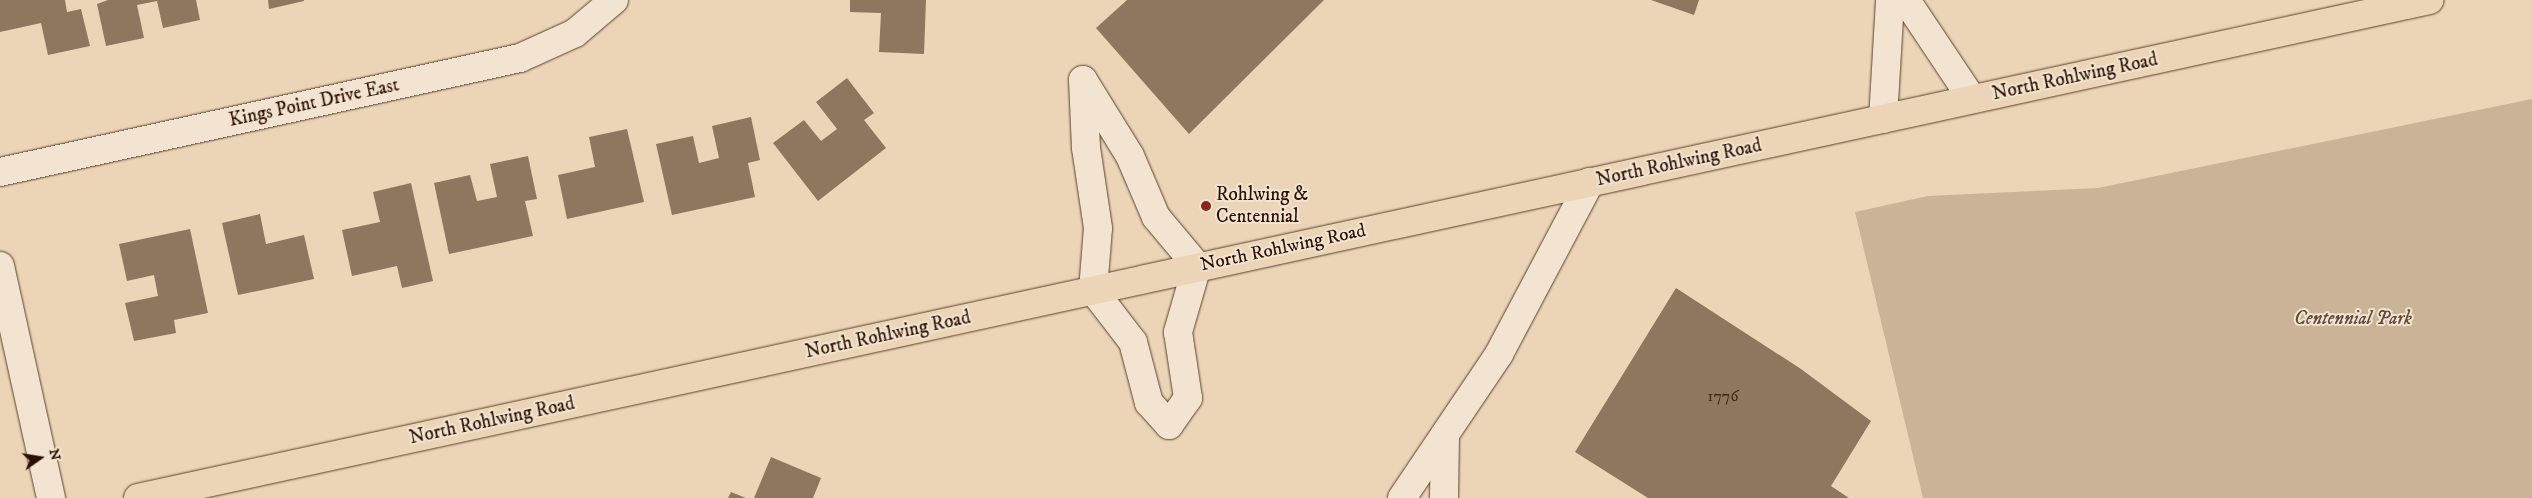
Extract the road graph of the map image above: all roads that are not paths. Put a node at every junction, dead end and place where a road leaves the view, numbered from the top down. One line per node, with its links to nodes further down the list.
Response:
1 (614, 0): 7 (street, Kings Point Drive East)
2 (1890, 0): 6 (street)
3 (1906, 0): 5 (street)
4 (2429, 0): 5 (main road, North Rohlwing Road)
5 (1972, 99): 6 (main road, North Rohlwing Road)
6 (1883, 119): 8 (main road, North Rohlwing Road)
7 (0, 172)
8 (1590, 182): 10 (main road, North Rohlwing Road); 12 (street)
9 (0, 266): 13 (street)
10 (1197, 266): 11 (main road, North Rohlwing Road); 11 (street); 11 (street)
11 (1093, 290): 14 (main road, North Rohlwing Road)
12 (1445, 436): 15 (street); 16 (street)
13 (51, 498)
14 (138, 498)
15 (1402, 498)
16 (1444, 498)

